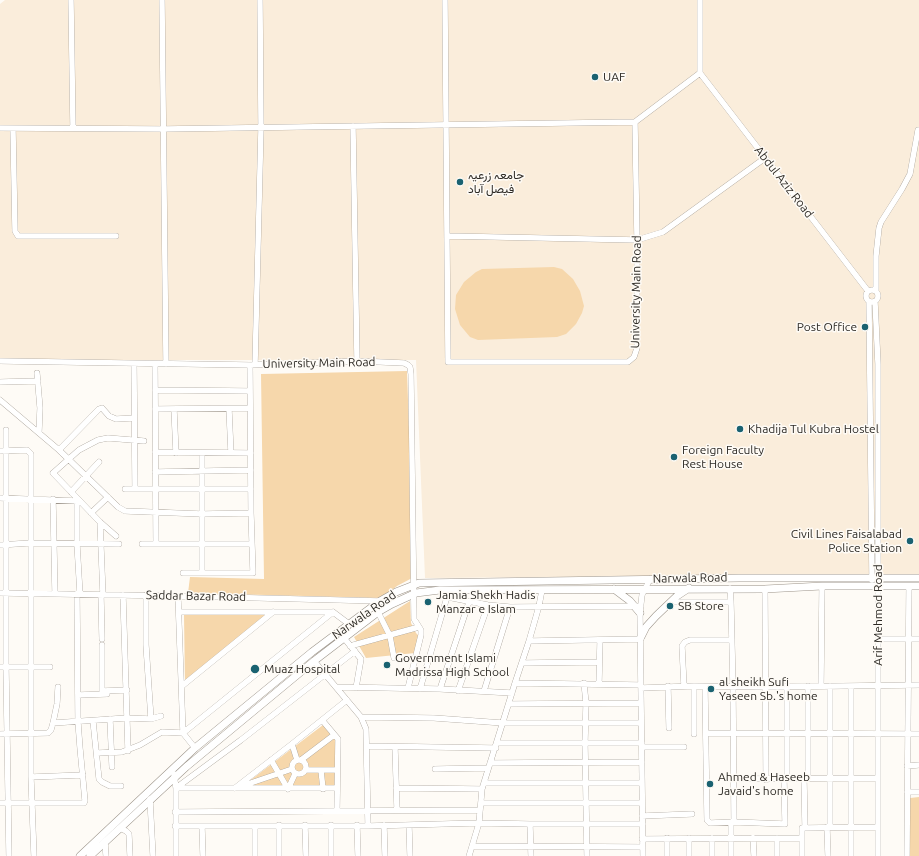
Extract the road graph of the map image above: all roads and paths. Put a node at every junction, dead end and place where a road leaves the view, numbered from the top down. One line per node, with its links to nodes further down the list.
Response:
1 (71, 0): 11 (street)
2 (162, 0): 14 (street)
3 (260, 0): 12 (street)
4 (445, 0): 8 (street)
5 (700, 0): 6 (street)
6 (700, 73): 7 (street); 16 (street, Abdul Aziz Road)
7 (635, 122): 8 (street); 19 (street, University Main Road)
8 (445, 125): 9 (street); 18 (street)
9 (353, 126): 12 (street); 24 (street)
10 (0, 128): 13 (street)
11 (73, 128): 13 (street); 14 (street)
12 (261, 128): 14 (street); 28 (street)
13 (13, 129): 17 (street)
14 (163, 129): 27 (street)
15 (918, 130): 21 (street)
16 (765, 158): 19 (street); 20 (street, Abdul Aziz Road)
17 (116, 236)
18 (447, 236): 19 (street); 19 (street, University Main Road)
19 (637, 240)
20 (868, 291): 21 (street); 22 (street)
21 (876, 291): 22 (street)
22 (872, 302): 32 (street); 33 (street, Arif Mehmod Road)
23 (0, 361): 25 (street, University Main Road)
24 (357, 361): 28 (street, University Main Road); 96 (street, University Main Road)
25 (134, 364): 26 (street, University Main Road); 41 (street)
26 (155, 364): 27 (street, University Main Road); 34 (street)
27 (166, 364): 28 (street, University Main Road)
28 (252, 365): 35 (street)
29 (37, 373): 30 (street)
30 (38, 381): 31 (street); 43 (street)
31 (0, 382)
32 (870, 382): 33 (street); 44 (street)
33 (878, 382): 45 (street, Arif Mehmod Road)
34 (155, 390): 35 (street); 38 (street)
35 (250, 391): 37 (street)
36 (0, 400): 43 (street)
37 (250, 408): 40 (street); 54 (street)
38 (155, 409): 39 (street); 50 (street)
39 (174, 409): 40 (street); 51 (street)
40 (229, 409): 53 (street)
41 (134, 418): 46 (street); 48 (street)
42 (6, 430): 49 (street)
43 (39, 432): 48 (street)
44 (870, 439): 45 (street); 76 (street)
45 (878, 439): 77 (street, Arif Mehmod Road)
46 (135, 440): 47 (street); 55 (street); 62 (street)
47 (144, 441)
48 (59, 450): 55 (street)
49 (3, 451): 69 (street); 70 (street)
50 (155, 452): 51 (street); 59 (street)
51 (176, 452): 52 (street)
52 (202, 453): 53 (street); 57 (street)
53 (231, 453): 54 (street)
54 (251, 453): 58 (street)
55 (68, 458): 60 (street); 66 (street)
56 (99, 462): 60 (street)
57 (202, 470): 58 (street); 59 (street); 65 (street)
58 (251, 470): 63 (street)
59 (155, 472): 64 (street)
60 (86, 476): 66 (street); 67 (street)
61 (125, 489): 62 (street)
62 (135, 489): 64 (street)
63 (251, 489): 65 (street); 74 (street)
64 (156, 490): 65 (street); 72 (street)
65 (202, 490): 75 (street)
66 (71, 492): 73 (street)
67 (108, 496): 72 (street); 73 (street)
68 (0, 498): 69 (street)
69 (7, 498): 70 (street); 90 (street)
70 (30, 499): 71 (street); 80 (street)
71 (53, 500): 81 (street); 83 (street)
72 (156, 512): 75 (street); 87 (street)
73 (91, 513): 78 (street)
74 (251, 513): 75 (street); 89 (street)
75 (202, 514): 88 (street)
76 (871, 516): 77 (street); 93 (street)
77 (878, 516): 93 (street, Arif Mehmod Road)
78 (100, 522): 79 (street); 84 (street)
79 (116, 536)
80 (30, 543): 81 (street); 90 (street); 108 (street)
81 (54, 543): 83 (street); 109 (street)
82 (0, 544): 90 (street)
83 (77, 544): 84 (street); 110 (street)
84 (101, 544): 85 (street); 112 (street)
85 (120, 544)
86 (142, 544): 87 (street)
87 (156, 544): 88 (street)
88 (202, 544): 89 (street); 92 (street)
89 (252, 544): 92 (street)
90 (7, 545): 107 (street)
91 (183, 573): 92 (street)
92 (202, 573)
93 (875, 578): 94 (main road, Narwala Road); 95 (main road, Narwala Road); 100 (street, Arif Mehmod Road)
94 (919, 578)
95 (650, 579): 96 (main road, Narwala Road); 104 (street)
96 (414, 585): 111 (street, University Main Road); 116 (main road, Narwala Road)
97 (822, 586): 100 (main road, Narwala Road); 105 (main road, Narwala Road); 162 (street)
98 (909, 586): 99 (main road, Narwala Road); 100 (main road, Narwala Road); 135 (street)
99 (919, 586)
100 (875, 587): 134 (street, Arif Mehmod Road)
101 (689, 588): 102 (main road, Narwala Road); 104 (main road, Narwala Road); 118 (main road)
102 (730, 588): 105 (main road, Narwala Road); 119 (street)
103 (613, 589): 104 (main road, Narwala Road); 106 (main road, Narwala Road); 124 (main road)
104 (644, 589): 124 (street)
105 (765, 589): 169 (street)
106 (542, 590): 111 (main road, Narwala Road); 122 (street)
107 (3, 593): 108 (street, Saddar Bazar Road); 146 (street)
108 (32, 594): 109 (street, Saddar Bazar Road); 147 (street)
109 (55, 594): 110 (street, Saddar Bazar Road)
110 (78, 594): 112 (street, Saddar Bazar Road); 179 (street)
111 (413, 594): 120 (main road, Narwala Road); 130 (street, University Main Road)
112 (102, 595): 113 (street, Saddar Bazar Road); 175 (street)
113 (123, 595): 114 (street, Saddar Bazar Road); 175 (street)
114 (146, 595): 115 (street, Saddar Bazar Road); 189 (street)
115 (178, 596): 116 (street, Saddar Bazar Road); 125 (street)
116 (380, 601): 120 (street, Saddar Bazar Road); 129 (main road, Narwala Road)
117 (469, 602): 121 (street); 173 (street); 174 (street)
118 (671, 602): 119 (street); 133 (main road)
119 (732, 602): 138 (street)
120 (392, 604): 128 (main road, Narwala Road)
121 (488, 605): 123 (street); 176 (street)
122 (539, 606): 123 (street); 124 (street); 139 (street)
123 (510, 607): 177 (street)
124 (639, 608): 133 (street)
125 (179, 612): 126 (street); 156 (street)
126 (273, 612): 127 (street); 156 (street)
127 (333, 612): 129 (street); 198 (street)
128 (378, 612): 131 (street); 132 (main road, Narwala Road)
129 (349, 624): 220 (main road, Narwala Road)
130 (419, 627): 131 (street); 172 (street, University Main Road)
131 (390, 636): 140 (street); 142 (street)
132 (344, 638): 140 (street); 143 (main road, Narwala Road)
133 (641, 638): 137 (street); 157 (street)
134 (878, 639): 135 (street); 153 (street, Arif Mehmod Road)
135 (909, 639): 136 (street); 154 (street)
136 (919, 639)
137 (600, 640): 139 (street); 144 (street)
138 (732, 640): 159 (street); 168 (street)
139 (529, 641): 145 (street)
140 (350, 646): 141 (street)
141 (355, 651): 149 (street); 171 (street)
142 (394, 658)
143 (314, 661): 149 (street); 241 (main road, Narwala Road)
144 (599, 662): 145 (street); 152 (street)
145 (522, 663): 150 (street)
146 (3, 667): 147 (street); 200 (street)
147 (32, 667): 148 (street); 201 (street)
148 (50, 667)
149 (325, 675): 166 (street); 253 (street)
150 (515, 683): 151 (street); 178 (street)
151 (584, 684): 152 (street); 182 (street)
152 (599, 684): 157 (street)
153 (879, 685): 154 (street); 164 (street); 208 (street, Arif Mehmod Road)
154 (908, 685): 155 (street); 212 (street)
155 (919, 685)
156 (182, 686): 198 (street)
157 (641, 686): 158 (street); 183 (street)
158 (668, 686): 159 (street); 197 (street)
159 (684, 686): 160 (street)
160 (694, 686): 167 (street); 202 (street)
161 (808, 686): 162 (street); 170 (street); 211 (street)
162 (821, 686): 163 (street)
163 (830, 686): 164 (street); 206 (street)
164 (851, 686): 207 (street)
165 (58, 687): 193 (street)
166 (336, 687): 171 (street); 181 (street)
167 (705, 687): 168 (street); 199 (street)
168 (733, 687): 169 (street); 203 (street)
169 (765, 687): 170 (street); 204 (street)
170 (787, 687): 205 (street)
171 (356, 688): 172 (street)
172 (408, 688): 173 (street)
173 (420, 689): 174 (street)
174 (440, 689): 176 (street)
175 (127, 690): 187 (street)
176 (458, 691): 177 (street)
177 (484, 691): 178 (street)
178 (512, 693): 184 (street)
179 (78, 694): 180 (street); 192 (street)
180 (121, 694)
181 (347, 700): 186 (street); 190 (street)
182 (586, 703): 183 (street); 184 (street); 195 (street)
183 (641, 703): 196 (street)
184 (509, 704): 194 (street)
185 (161, 716): 189 (street)
186 (361, 717): 194 (street); 217 (street)
187 (127, 718): 188 (street); 189 (street); 221 (street)
188 (110, 719): 191 (street); 222 (street)
189 (151, 719)
190 (322, 720): 210 (street); 214 (street)
191 (93, 721): 192 (street); 223 (street)
192 (78, 722): 193 (street); 239 (street)
193 (53, 723): 201 (street)
194 (503, 723): 195 (street); 215 (street)
195 (585, 723): 196 (street); 213 (street)
196 (641, 723): 216 (street)
197 (669, 728)
198 (183, 733): 220 (street); 221 (street)
199 (706, 733): 203 (street); 276 (street)
200 (3, 734): 201 (street); 264 (street)
201 (32, 734): 240 (street)
202 (694, 734)
203 (734, 734): 204 (street); 246 (street)
204 (766, 734): 205 (street); 248 (street)
205 (788, 734): 211 (street); 242 (street)
206 (830, 734): 207 (street); 211 (street); 243 (street)
207 (851, 734): 208 (street); 244 (street)
208 (878, 734): 212 (street); 245 (street, Arif Mehmod Road)
209 (919, 734): 212 (street)
210 (334, 735): 225 (street); 236 (street)
211 (809, 735): 247 (street)
212 (907, 735): 229 (street)
213 (585, 743): 215 (street); 216 (street); 227 (street)
214 (292, 744): 224 (street); 225 (street)
215 (496, 745): 218 (street); 228 (street)
216 (642, 745): 219 (street); 226 (street)
217 (367, 746): 218 (street); 270 (street)
218 (395, 747): 256 (street)
219 (684, 747)
220 (195, 748): 232 (main road, Narwala Road)
221 (128, 751): 222 (street)
222 (110, 752): 223 (street); 231 (street)
223 (97, 753): 252 (street)
224 (271, 760): 238 (street); 254 (street)
225 (299, 760): 234 (street); 237 (street)
226 (642, 762): 227 (street); 250 (street)
227 (586, 763): 228 (street); 251 (street)
228 (489, 766): 233 (street); 249 (street)
229 (907, 766): 230 (street); 260 (street)
230 (919, 766)
231 (112, 767)
232 (173, 768): 241 (street); 311 (main road, Narwala Road)
233 (435, 768)
234 (306, 770): 235 (street); 237 (street)
235 (321, 770): 236 (street); 258 (street)
236 (337, 770): 255 (street)
237 (293, 771): 238 (street); 257 (street)
238 (279, 774): 254 (street); 257 (street)
239 (83, 775): 240 (street); 265 (street)
240 (32, 777): 265 (street)
241 (174, 777): 253 (street); 262 (main road, Narwala Road)
242 (786, 778): 247 (street); 248 (street); 276 (street)
243 (829, 778): 244 (street); 247 (street); 291 (street)
244 (850, 778): 245 (street); 292 (street)
245 (878, 778): 293 (street, Arif Mehmod Road)
246 (734, 779): 248 (street); 276 (street)
247 (806, 779): 295 (street)
248 (766, 780)
249 (484, 783): 251 (street); 259 (street)
250 (642, 783): 251 (street); 268 (street)
251 (586, 784): 267 (street)
252 (121, 786)
253 (176, 788): 254 (street); 273 (street)
254 (234, 788): 257 (street)
255 (337, 788): 258 (street); 269 (street)
256 (396, 788): 259 (street); 271 (street)
257 (288, 789): 258 (street)
258 (323, 789)
259 (482, 789): 266 (street)
260 (907, 792): 261 (street); 339 (street)
261 (919, 792)
262 (150, 799): 294 (main road, Narwala Road); 315 (street)
263 (0, 803): 264 (street)
264 (8, 803): 265 (street); 309 (street)
265 (32, 803): 310 (street)
266 (481, 803): 267 (street); 272 (street)
267 (586, 803): 268 (street); 279 (street)
268 (642, 803): 275 (street)
269 (337, 810): 270 (street); 273 (street)
270 (368, 810): 271 (street); 290 (street)
271 (397, 810): 272 (street)
272 (480, 810): 277 (street)
273 (175, 812): 287 (street)
274 (692, 814): 275 (street)
275 (642, 816): 280 (street)
276 (733, 822): 299 (street)
277 (479, 823): 278 (street); 286 (street); 305 (street)
278 (530, 824): 279 (street); 306 (street)
279 (587, 824): 280 (street); 307 (street)
280 (642, 824): 303 (street)
281 (279, 825): 282 (street); 289 (street); 319 (street)
282 (305, 825): 283 (street); 320 (street)
283 (331, 825): 284 (street); 321 (street)
284 (357, 825): 290 (street); 322 (street)
285 (384, 825): 286 (street); 290 (street); 323 (street)
286 (409, 825): 324 (street)
287 (175, 826): 288 (street); 316 (street)
288 (202, 826): 289 (street); 317 (street)
289 (255, 826): 318 (street)
290 (368, 826)
291 (828, 827): 292 (street); 295 (street); 336 (street)
292 (851, 827): 293 (street); 337 (street)
293 (878, 827): 338 (street, Arif Mehmod Road)
294 (120, 828): 304 (main road, Narwala Road); 314 (street)
295 (805, 828): 302 (street)
296 (667, 838): 297 (street); 303 (street); 329 (street)
297 (688, 838): 298 (street); 330 (street)
298 (712, 838): 299 (street); 331 (street)
299 (731, 838): 300 (street); 332 (street)
300 (753, 838): 301 (street); 333 (street)
301 (778, 838): 302 (street); 334 (street)
302 (802, 838): 335 (street)
303 (642, 839): 308 (street)
304 (105, 842): 312 (main road, Narwala Road); 313 (street)
305 (472, 846): 306 (street); 325 (street)
306 (531, 847): 307 (street); 326 (street)
307 (587, 847): 308 (street); 327 (street)
308 (642, 847): 328 (street)
309 (9, 856)
310 (34, 856)
311 (80, 856)
312 (90, 856)
313 (106, 856)
314 (130, 856)
315 (153, 856)
316 (176, 856)
317 (203, 856)
318 (255, 856)
319 (279, 856)
320 (306, 856)
321 (331, 856)
322 (358, 856)
323 (385, 856)
324 (410, 856)
325 (469, 856)
326 (531, 856)
327 (587, 856)
328 (642, 856)
329 (667, 856)
330 (689, 856)
331 (712, 856)
332 (731, 856)
333 (754, 856)
334 (777, 856)
335 (802, 856)
336 (828, 856)
337 (851, 856)
338 (878, 856)
339 (907, 856)

